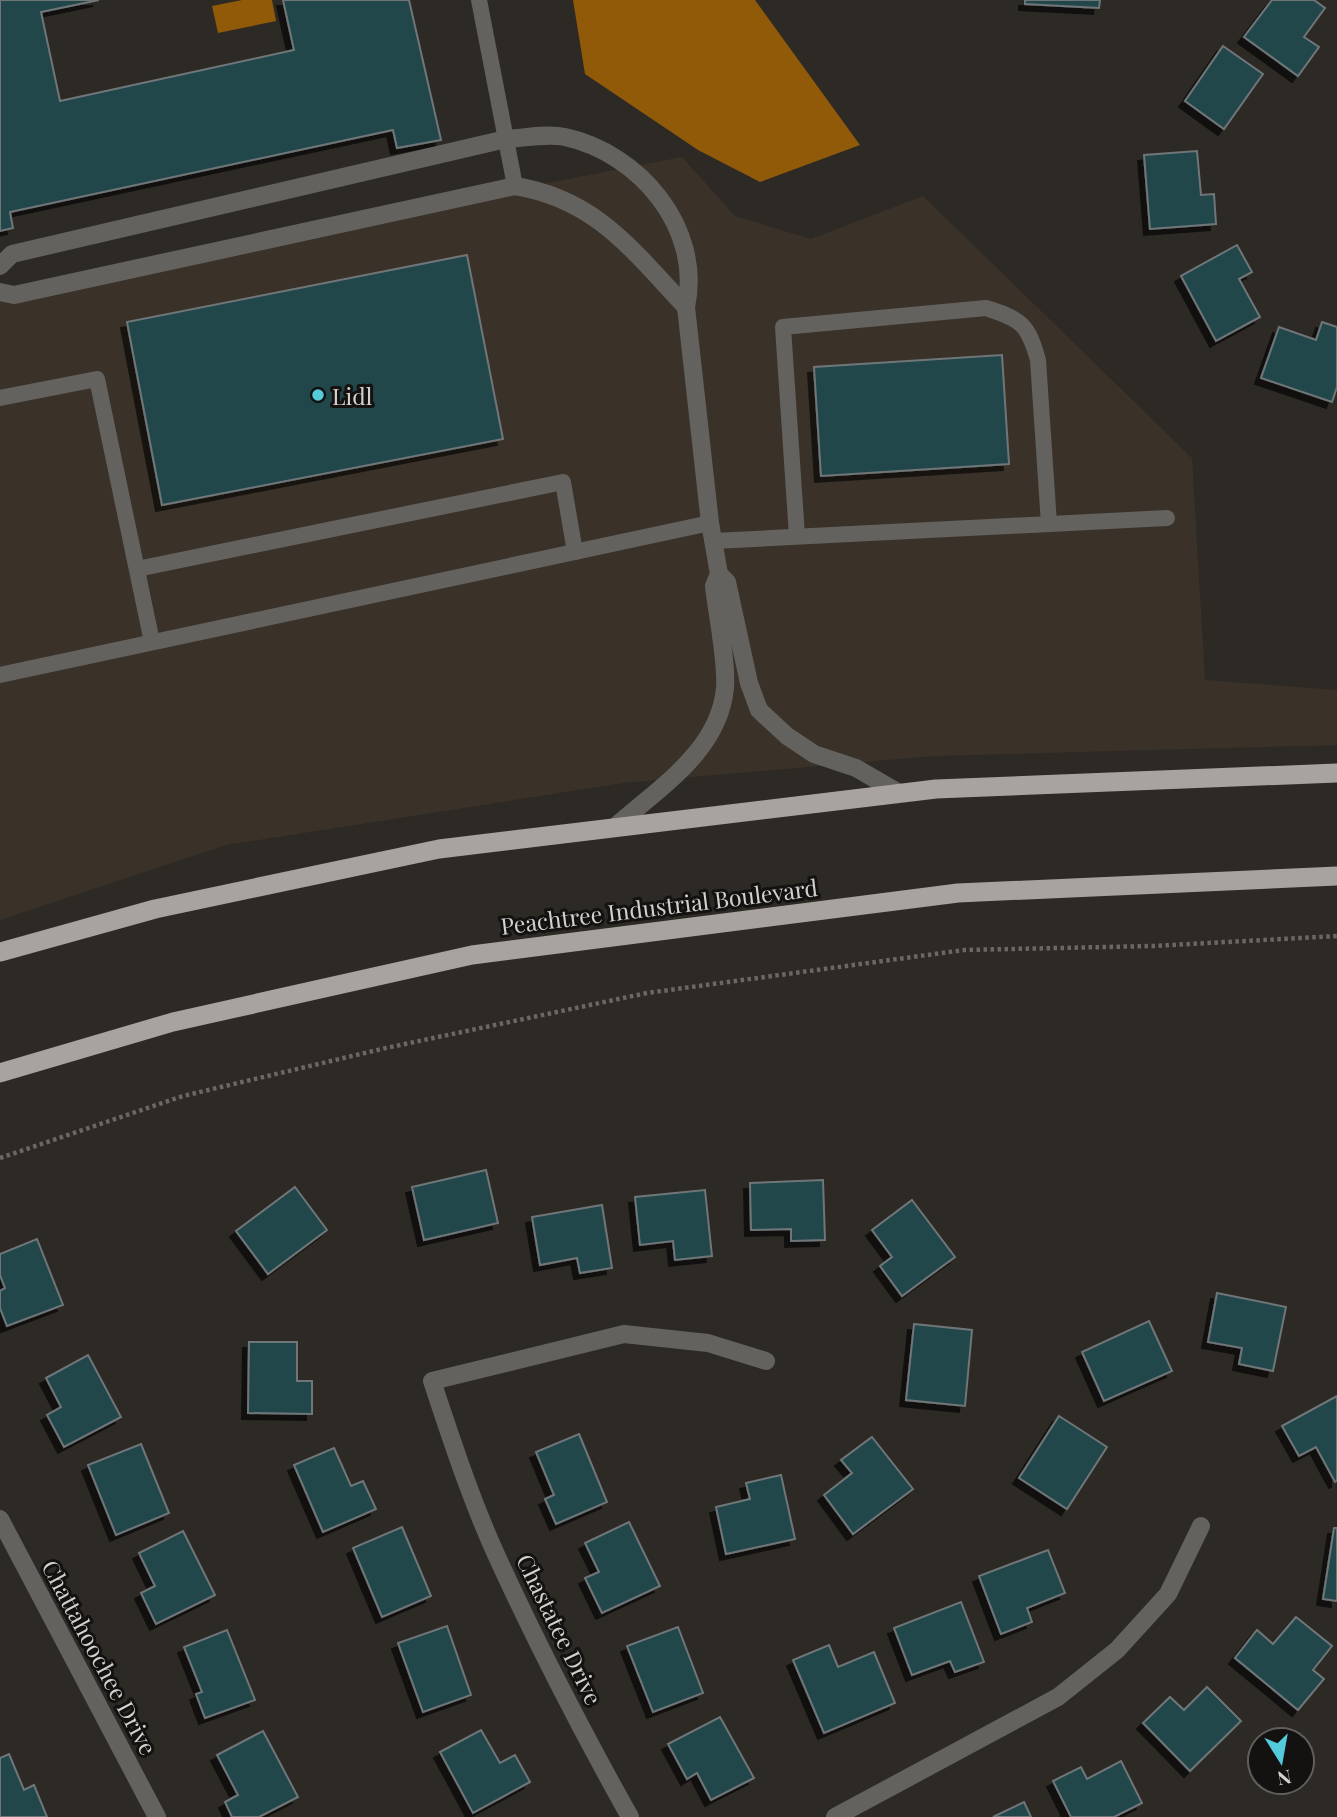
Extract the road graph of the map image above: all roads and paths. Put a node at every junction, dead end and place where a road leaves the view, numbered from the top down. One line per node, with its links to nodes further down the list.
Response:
1 (480, 0): 2 (lane)
2 (506, 139): 3 (lane); 4 (street); 6 (street)
3 (515, 186): 5 (street); 6 (street)
4 (0, 266)
5 (0, 292)
6 (686, 307): 10 (street)
7 (0, 398): 13 (lane)
8 (1167, 519): 9 (lane)
9 (1049, 524): 11 (lane); 11 (lane)
10 (712, 532): 11 (lane); 12 (lane); 14 (street)
11 (797, 536)
12 (575, 552): 13 (lane); 15 (lane)
13 (137, 569): 15 (lane)
14 (719, 574): 18 (street); 19 (street)
15 (152, 642): 16 (lane)
16 (0, 675)
17 (1337, 773): 18 (highway)
18 (899, 793): 19 (highway)
19 (614, 828): 22 (highway)
20 (1337, 876): 23 (highway, Peachtree Industrial Boulevard)
21 (1337, 936): 24 (path)
22 (0, 952)
23 (0, 1073)
24 (0, 1158)
25 (766, 1361): 29 (street, Chastatee Drive)
26 (0, 1519): 28 (street, Chattahoochee Drive)
27 (1201, 1526): 30 (street)
28 (157, 1817)
29 (630, 1817)
30 (835, 1817)

